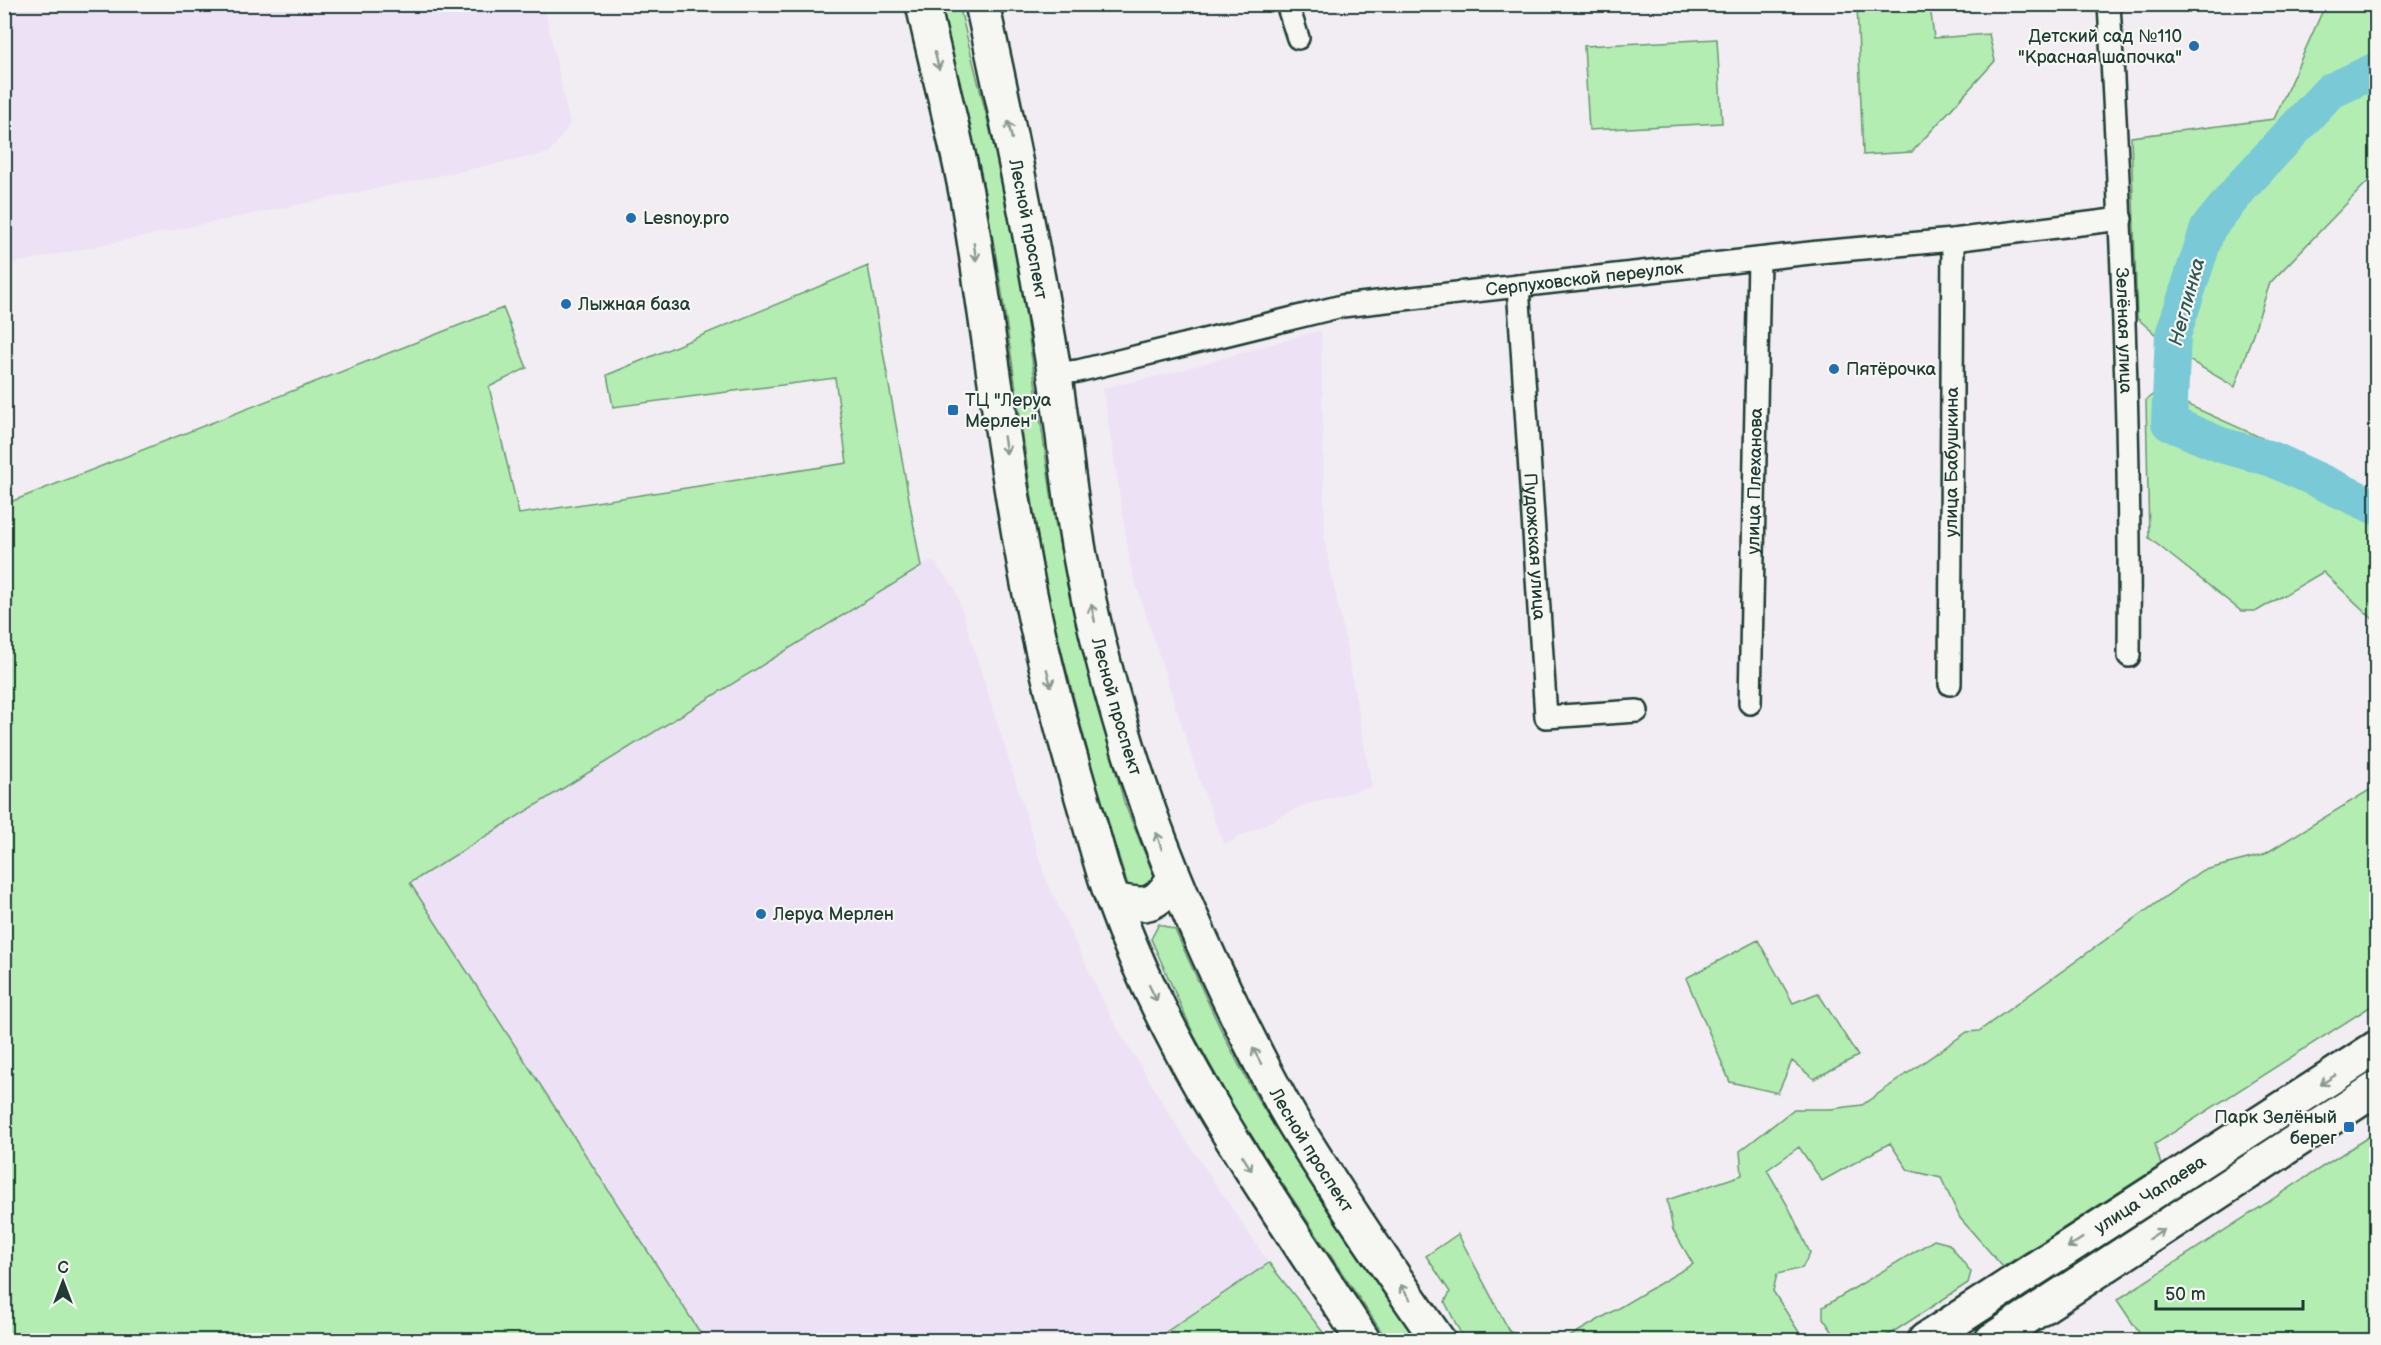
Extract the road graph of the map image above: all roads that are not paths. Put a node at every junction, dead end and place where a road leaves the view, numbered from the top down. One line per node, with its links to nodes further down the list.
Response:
1 (923, 4): 16 (main road, one-way to 16)
2 (982, 4): 10 (main road, Лесной проспект, one-way to 2)
3 (1287, 4): 5 (street)
4 (2109, 4): 6 (street, Зелёная улица)
5 (1298, 38)
6 (2121, 219): 7 (street, Серпуховской переулок); 11 (street, Зелёная улица)
7 (1953, 240): 8 (street, Серпуховской переулок); 12 (street, улица Бабушкина)
8 (1759, 259): 9 (street, Серпуховской переулок); 13 (street, улица Плеханова)
9 (1518, 286): 10 (street, Серпуховской переулок); 14 (street, Пудожская улица)
10 (1054, 374): 15 (main road, Лесной проспект, one-way to 10)
11 (2129, 656)
12 (1950, 684)
13 (1750, 703)
14 (1636, 711)
15 (1174, 878): 16 (main road); 17 (main road, Лесной проспект)
16 (1113, 900): 18 (main road)
17 (1189, 916): 18 (main road); 23 (main road, Лесной проспект, one-way to 17)
18 (1132, 947): 22 (main road, one-way to 22)
19 (2376, 1048): 24 (main road, улица Чапаева, one-way to 24)
20 (2376, 1089): 21 (main road, улица Чапаева, one-way to 20)
21 (2024, 1332): 25 (main road, улица Чапаева)
22 (1363, 1341)
23 (1438, 1341)
24 (1925, 1341)
25 (1992, 1341)

